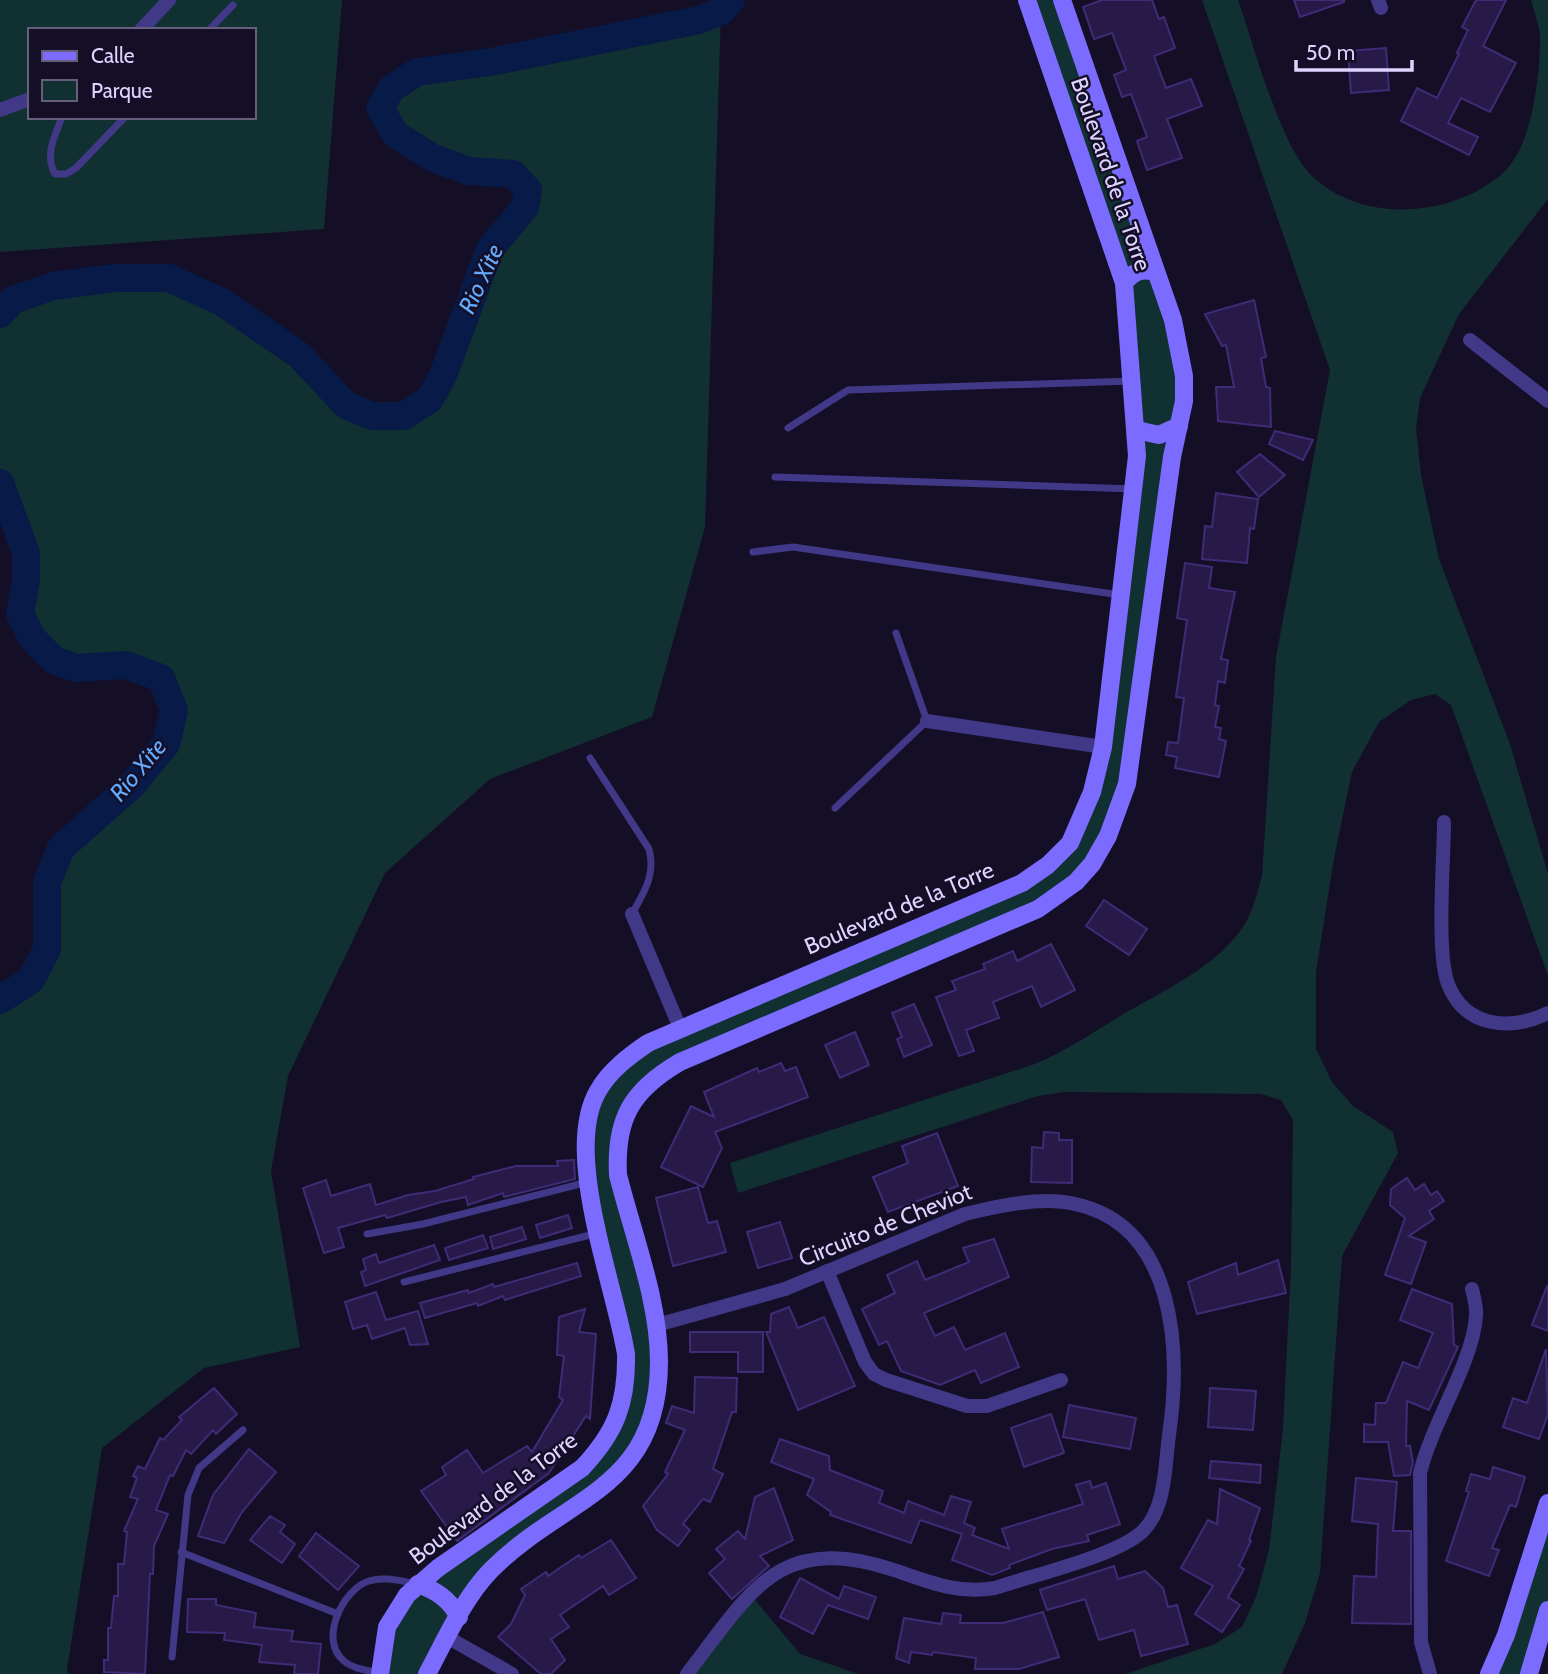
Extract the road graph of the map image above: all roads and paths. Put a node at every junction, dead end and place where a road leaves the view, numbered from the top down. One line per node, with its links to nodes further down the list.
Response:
1 (169, 0): 5 (street)
2 (1027, 0): 12 (street, Boulevard de la Torre)
3 (1062, 0): 11 (street, Boulevard de la Torre)
4 (233, 5): 6 (lane)
5 (143, 28)
6 (211, 28)
7 (28, 100): 8 (street)
8 (0, 110)
9 (61, 119): 10 (lane)
10 (123, 119)
11 (1155, 272): 12 (street); 16 (street, Boulevard de la Torre)
12 (1124, 283): 14 (street, Boulevard de la Torre)
13 (1470, 340): 15 (street)
14 (1132, 381): 17 (lane); 18 (street, Boulevard de la Torre)
15 (1548, 401)
16 (1179, 426): 18 (street); 38 (street, Boulevard de la Torre)
17 (788, 428)
18 (1137, 430): 20 (street, Boulevard de la Torre)
19 (775, 477): 20 (lane)
20 (1135, 489): 22 (street, Boulevard de la Torre)
21 (753, 552): 22 (lane)
22 (1123, 595): 25 (street, Boulevard de la Torre)
23 (896, 633): 24 (lane)
24 (927, 721): 25 (street); 27 (lane)
25 (1102, 747): 31 (street, Boulevard de la Torre)
26 (590, 758): 29 (lane)
27 (835, 808)
28 (1444, 821): 30 (street)
29 (632, 914): 31 (street)
30 (1548, 1013)
31 (680, 1028): 32 (street, Boulevard de la Torre)
32 (589, 1182): 33 (street, Boulevard de la Torre); 34 (lane)
33 (599, 1232): 36 (lane); 43 (street, Boulevard de la Torre)
34 (366, 1234)
35 (827, 1271): 38 (street, Circuito de Cheviot); 39 (street); 52 (street, Circuito de Cheviot)
36 (404, 1282)
37 (1472, 1289): 53 (street)
38 (657, 1325): 46 (street, Boulevard de la Torre)
39 (1061, 1380)
40 (243, 1430): 42 (lane)
41 (1548, 1503): 54 (street)
42 (181, 1552): 45 (lane); 48 (lane)
43 (418, 1584): 45 (lane); 46 (street); 49 (street, Boulevard de la Torre)
44 (1548, 1610): 55 (street)
45 (338, 1614): 49 (lane)
46 (458, 1617): 47 (street, Boulevard de la Torre)
47 (447, 1637): 50 (street, Boulevard de la Torre); 51 (street)
48 (172, 1657)
49 (380, 1674)
50 (427, 1674)
51 (512, 1674)
52 (687, 1674)
53 (1430, 1674)
54 (1489, 1674)
55 (1528, 1674)

